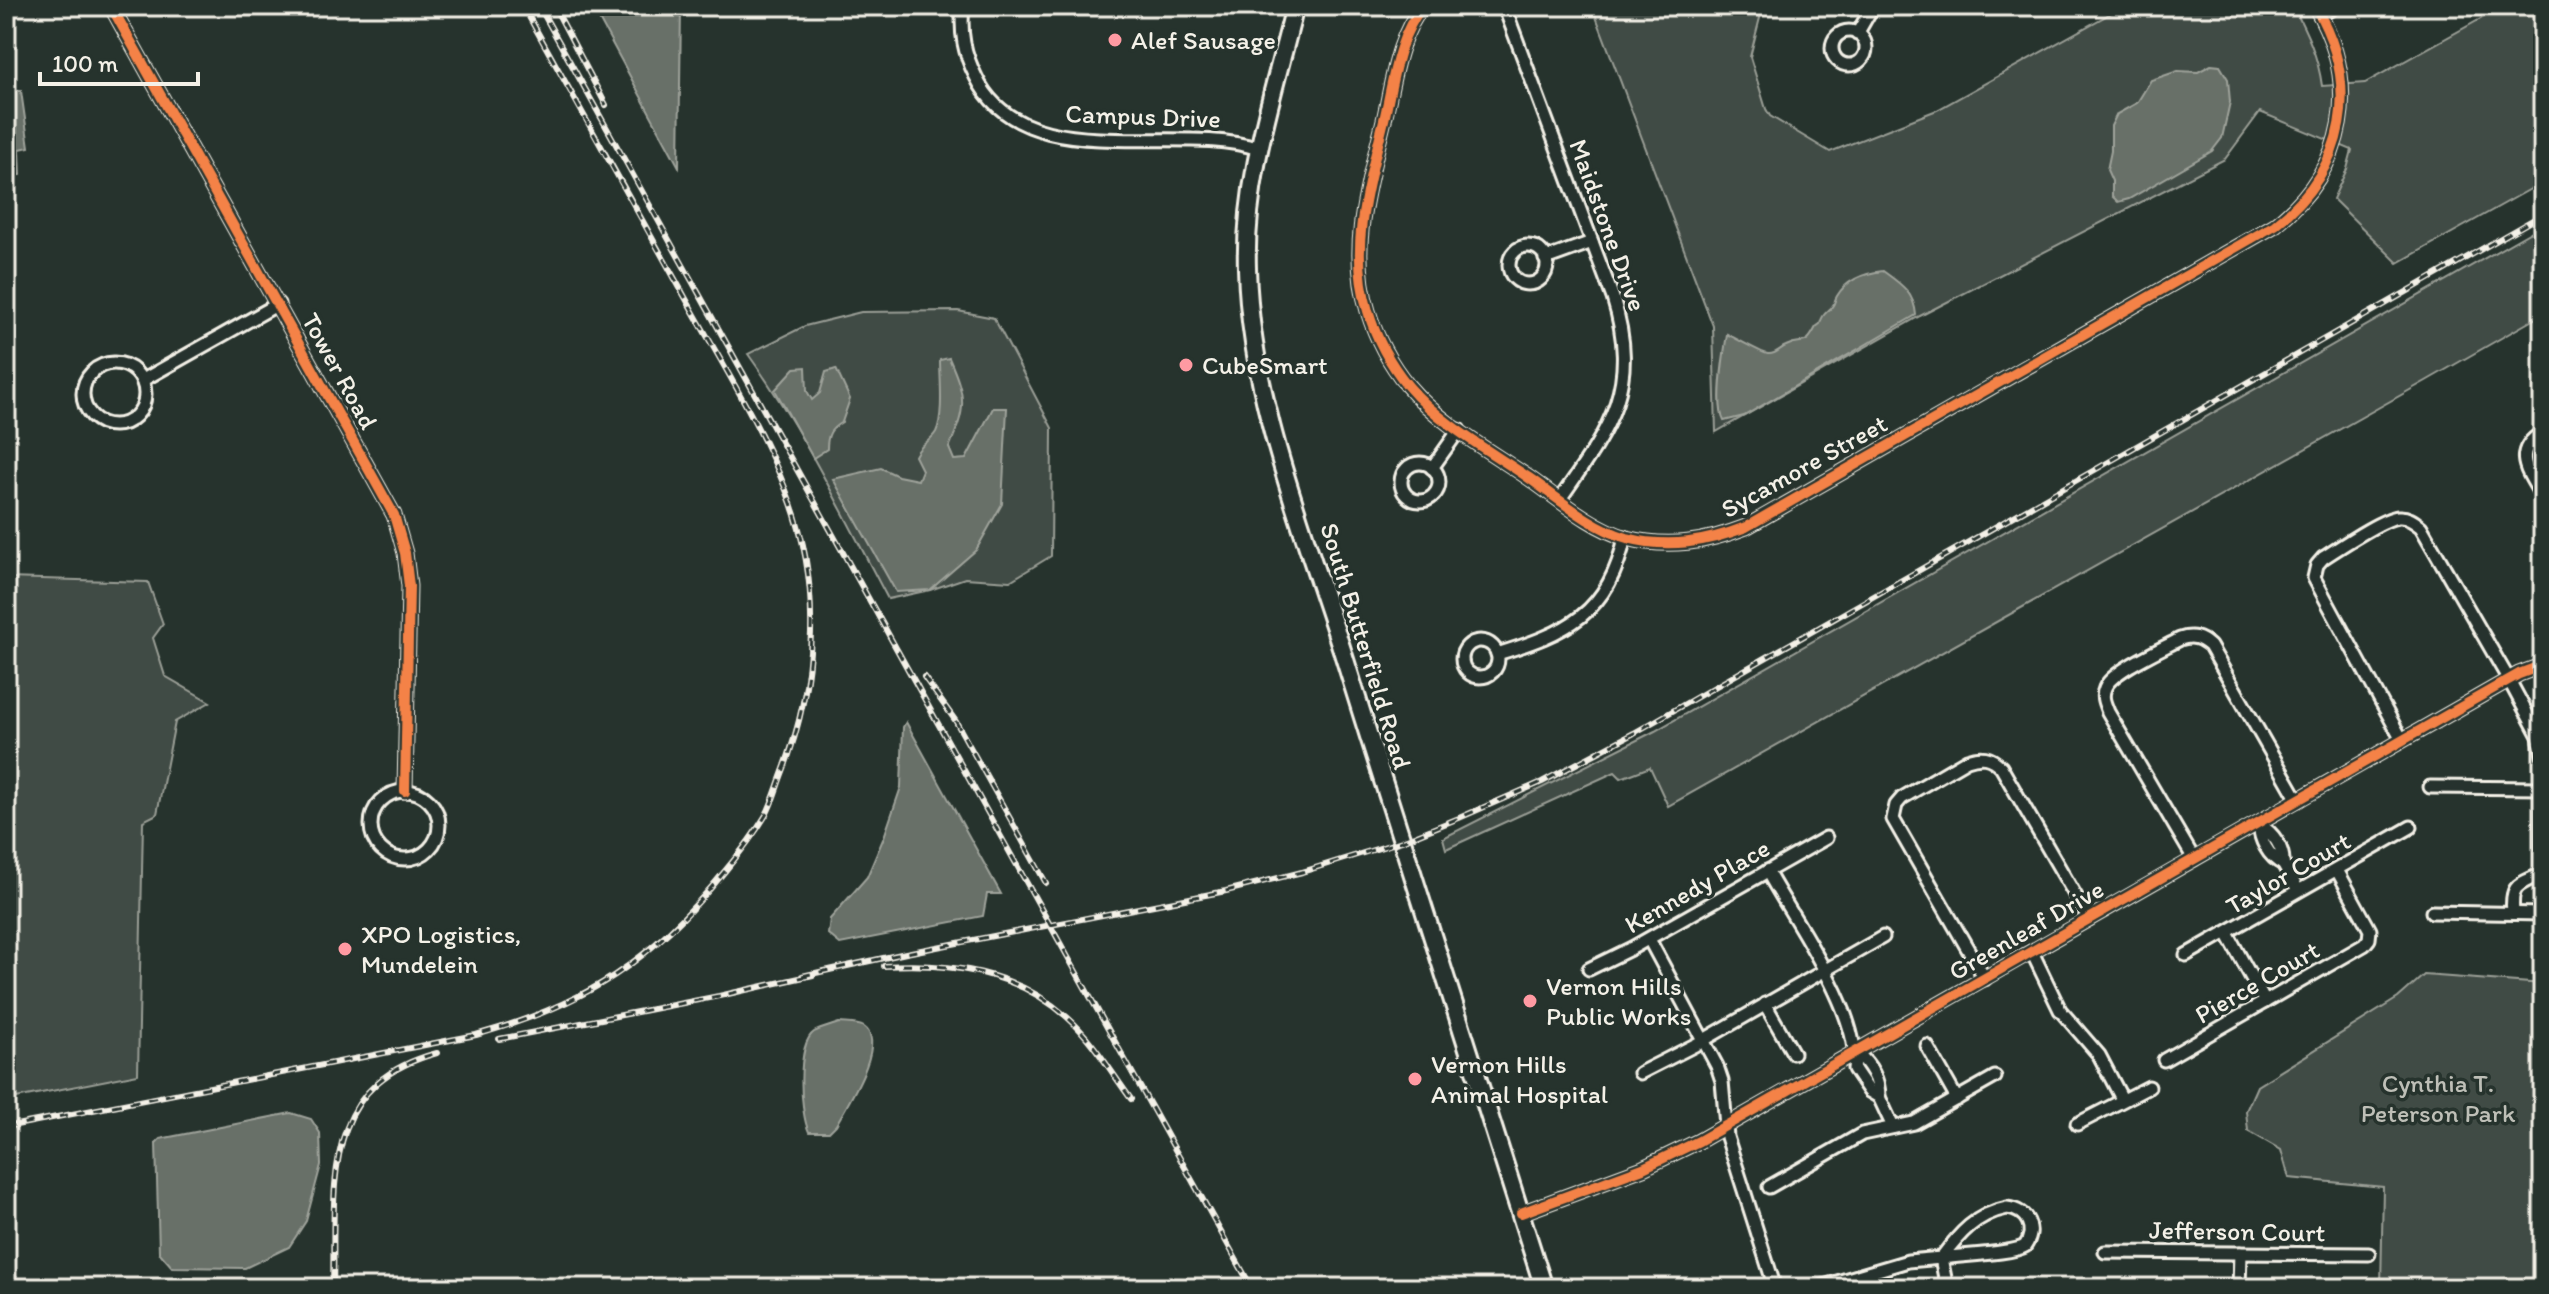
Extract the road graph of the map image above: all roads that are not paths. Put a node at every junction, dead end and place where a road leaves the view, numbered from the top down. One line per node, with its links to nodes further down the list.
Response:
1 (111, 6): 13 (street, Tower Road)
2 (963, 6): 10 (street, Campus Drive)
3 (1295, 6): 10 (main road, South Butterfield Road)
4 (1423, 6): 15 (street, Sycamore Street)
5 (1504, 6): 11 (street, Maidstone Drive)
6 (1873, 6): 9 (street)
7 (2336, 6): 8 (street)
8 (2317, 11): 20 (street, Sycamore Street)
9 (1857, 34)
10 (1259, 149): 67 (main road, South Butterfield Road)
11 (1592, 242): 12 (street); 19 (street, Maidstone Drive)
12 (1545, 259)
13 (278, 304): 14 (street); 29 (street, Tower Road)
14 (143, 380): 14 (street)
15 (1459, 430): 17 (street); 19 (street, Sycamore Street)
16 (2543, 432): 18 (street)
17 (1432, 468)
18 (2543, 498)
19 (1560, 499): 20 (street, Sycamore Street)
20 (1625, 537): 21 (street)
21 (1497, 654)
22 (2543, 665): 23 (street, Greenleaf Drive)
23 (2509, 680): 24 (street, Greenleaf Drive); 24 (street); 25 (street)
24 (2402, 740): 30 (street, Greenleaf Drive)
25 (2543, 756)
26 (2543, 776): 28 (street)
27 (2430, 787): 28 (street)
28 (2543, 788): 37 (street)
29 (405, 791): 29 (street)
30 (2298, 800): 31 (street, Greenleaf Drive); 34 (street)
31 (2259, 824): 34 (street, Greenleaf Drive); 38 (street)
32 (2411, 827): 35 (street, Taylor Court)
33 (1826, 838): 36 (street, Kennedy Place)
34 (2194, 859): 42 (street, Greenleaf Drive)
35 (2337, 870): 38 (street, Taylor Court); 51 (street, Pierce Court)
36 (1767, 871): 45 (street, Kennedy Place); 49 (street)
37 (2543, 873): 40 (street); 41 (street)
38 (2298, 890): 43 (street, Taylor Court)
39 (2432, 912): 40 (street)
40 (2513, 913): 41 (street)
41 (2543, 914)
42 (2089, 919): 46 (street, Greenleaf Drive); 50 (street)
43 (2227, 933): 47 (street, Taylor Court); 51 (street)
44 (1883, 937): 49 (street)
45 (1649, 939): 48 (street, Kennedy Place); 53 (street)
46 (2032, 952): 50 (street, Greenleaf Drive); 62 (street)
47 (2186, 955)
48 (1589, 969)
49 (1823, 971): 52 (street); 55 (street)
50 (1985, 979): 55 (street, Greenleaf Drive)
51 (2265, 1002): 57 (street, Pierce Court)
52 (1765, 1004): 53 (street); 56 (street)
53 (1703, 1040): 58 (street); 64 (street)
54 (1927, 1046): 61 (street)
55 (1856, 1052): 64 (street, Greenleaf Drive); 65 (street)
56 (1793, 1053)
57 (2164, 1060)
58 (1640, 1073)
59 (1995, 1077): 61 (street)
60 (2149, 1087): 62 (street)
61 (1957, 1099): 65 (street)
62 (2122, 1099): 63 (street)
63 (2077, 1124)
64 (1726, 1126): 67 (street, Greenleaf Drive); 73 (street)
65 (1893, 1127): 66 (street)
66 (1769, 1187)
67 (1521, 1213): 72 (main road, South Butterfield Road)
68 (2105, 1252): 69 (street, Jefferson Court)
69 (2240, 1253): 70 (street, Jefferson Court); 76 (street)
70 (2369, 1254)
71 (1941, 1258): 71 (street); 74 (street); 75 (street)
72 (1544, 1288)
73 (1775, 1288)
74 (1817, 1288)
75 (1947, 1288)
76 (2239, 1288)

